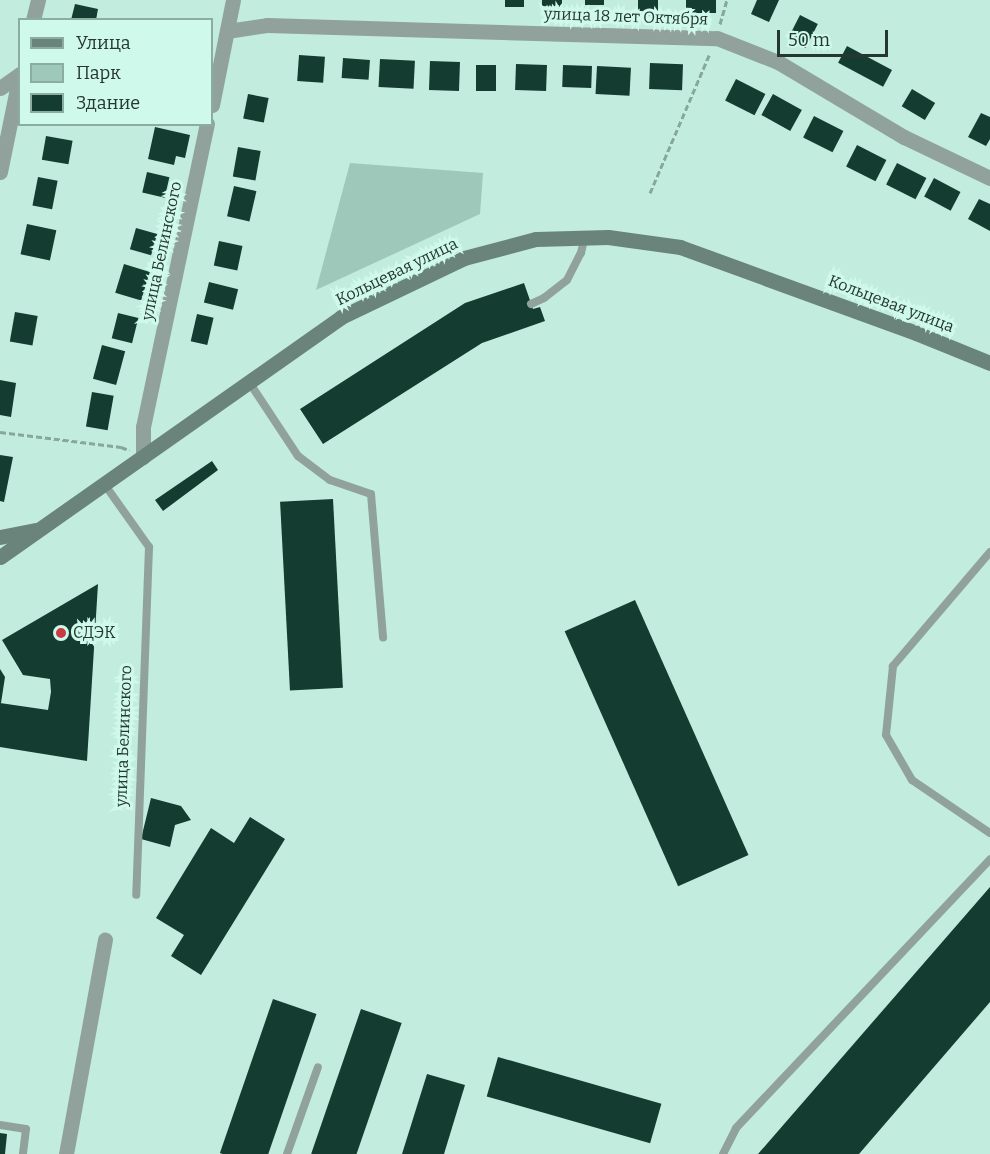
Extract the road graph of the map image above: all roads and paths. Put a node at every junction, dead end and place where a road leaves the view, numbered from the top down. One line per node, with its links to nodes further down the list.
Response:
1 (38, 0): 4 (street)
2 (233, 0): 5 (street)
3 (727, 0): 6 (path)
4 (34, 18)
5 (227, 31): 6 (street, улица 18 лет Октября); 10 (street)
6 (717, 38): 13 (street, улица 18 лет Октября); 14 (path)
7 (18, 75): 9 (street)
8 (18, 84): 12 (street)
9 (0, 88)
10 (213, 100)
11 (207, 126): 20 (street, улица Белинского)
12 (0, 172)
13 (990, 178)
14 (650, 193)
15 (585, 236): 16 (lane); 17 (street, Кольцевая улица); 18 (street, Кольцевая улица)
16 (531, 304)
17 (990, 363)
18 (249, 382): 20 (street, Кольцевая улица); 26 (lane)
19 (0, 432): 20 (path)
20 (143, 457): 21 (street, Кольцевая улица)
21 (105, 485): 22 (street, Кольцевая улица); 29 (lane, улица Белинского)
22 (40, 529): 23 (street, Кольцевая улица); 25 (street, Кольцевая улица)
23 (0, 537)
24 (990, 552): 27 (lane)
25 (0, 557)
26 (383, 637)
27 (990, 832)
28 (990, 860): 36 (lane)
29 (136, 896)
30 (105, 940): 34 (street)
31 (318, 1067): 35 (lane)
32 (0, 1125): 33 (lane)
33 (23, 1154)
34 (66, 1154)
35 (287, 1154)
36 (723, 1154)

